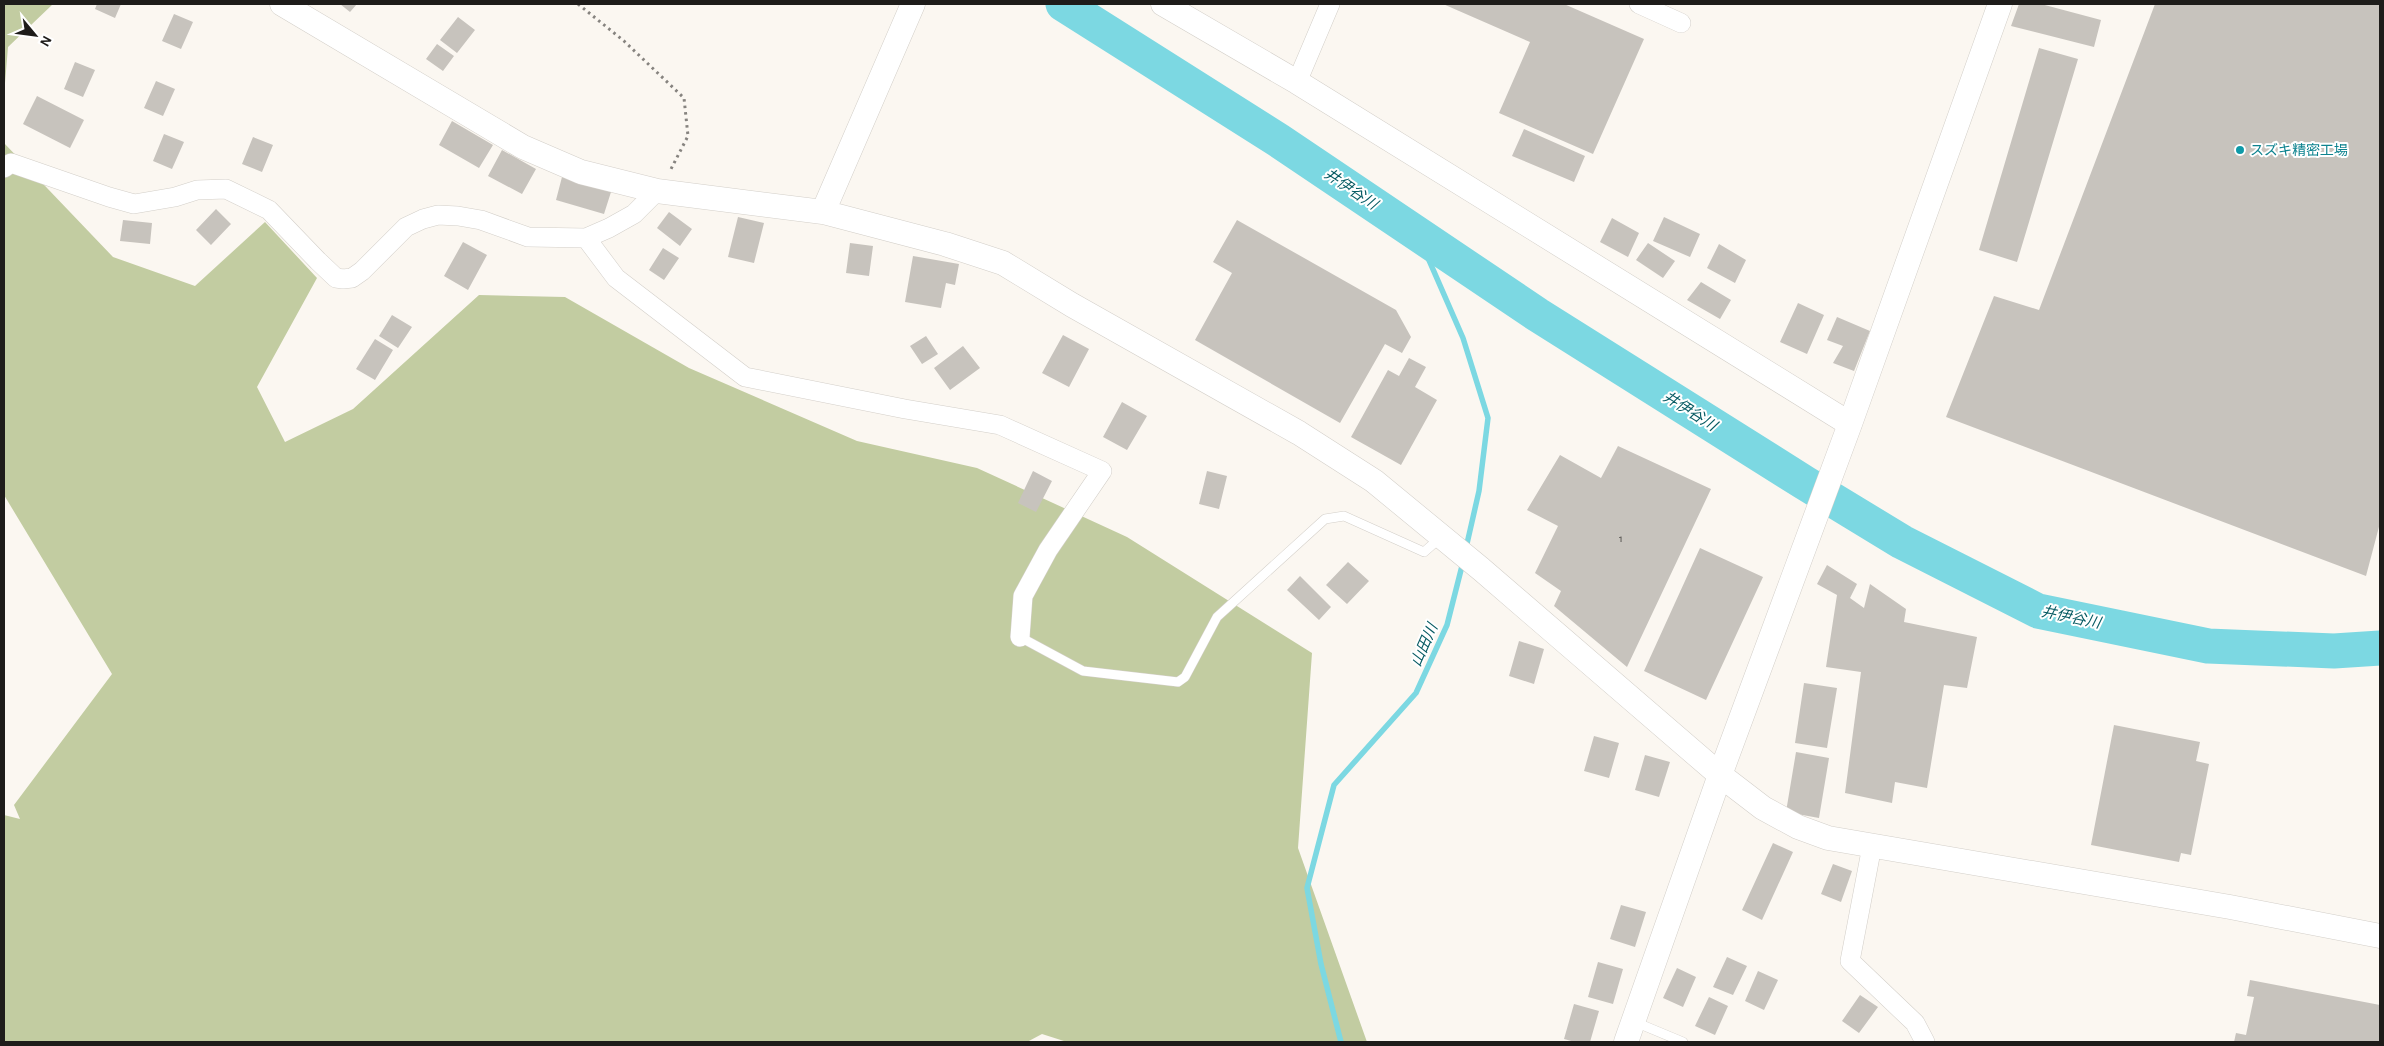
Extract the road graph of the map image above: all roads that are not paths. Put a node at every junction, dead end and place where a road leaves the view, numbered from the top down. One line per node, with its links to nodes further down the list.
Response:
1 (282, 4): 10 (street)
2 (912, 4): 11 (street)
3 (1163, 4): 8 (street)
4 (1330, 4): 8 (street)
5 (1639, 4): 7 (street)
6 (2000, 4): 13 (street)
7 (1681, 23)
8 (1297, 82): 13 (street)
9 (4, 168): 12 (street)
10 (657, 191): 11 (street); 12 (street)
11 (823, 212): 14 (street)
12 (586, 238): 15 (street)
13 (1850, 424): 16 (street)
14 (1446, 541): 15 (lane); 16 (street)
15 (1020, 637)
16 (1720, 775): 17 (street); 19 (street)
17 (1872, 846): 18 (street); 21 (street)
18 (2380, 936)
19 (1630, 1032): 20 (lane)
20 (1683, 1042)
21 (1925, 1042)

